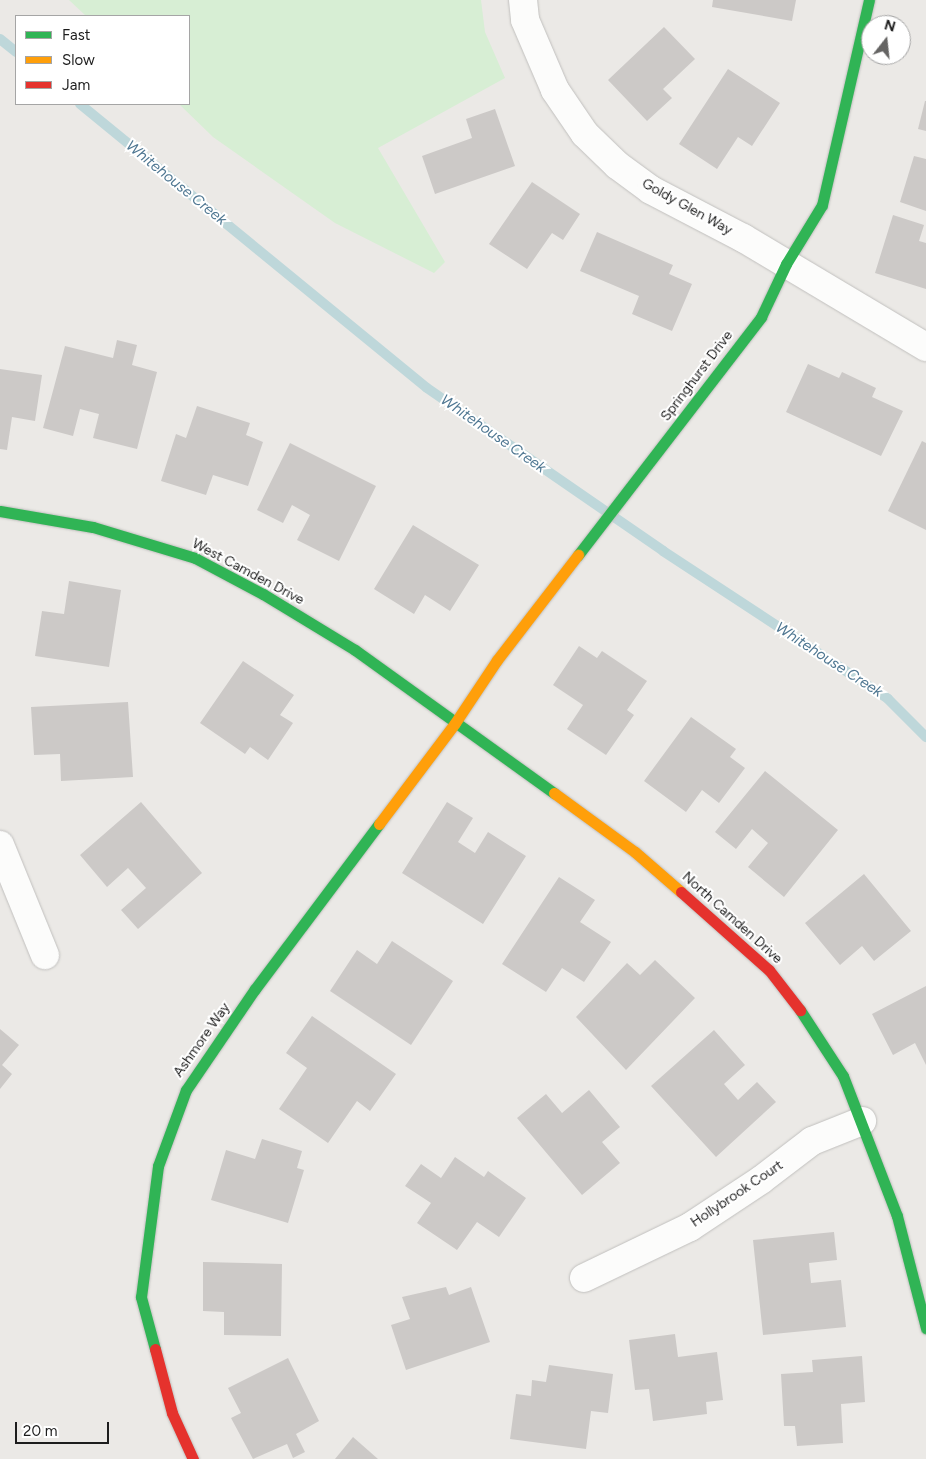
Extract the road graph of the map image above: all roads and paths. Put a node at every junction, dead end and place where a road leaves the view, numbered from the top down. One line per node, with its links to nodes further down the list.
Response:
1 (523, 0): 3 (street, Goldy Glen Way)
2 (868, 0): 3 (street, Springhurst Drive)
3 (786, 264): 4 (street, Goldy Glen Way); 6 (street, Springhurst Drive)
4 (926, 347)
5 (0, 513): 6 (street, West Camden Drive)
6 (455, 723): 9 (street, North Camden Drive); 12 (street, Ashmore Way)
7 (0, 845): 8 (street)
8 (45, 955)
9 (862, 1121): 10 (street, Hollybrook Court); 11 (street, North Camden Drive)
10 (584, 1278)
11 (926, 1328)
12 (194, 1459)

